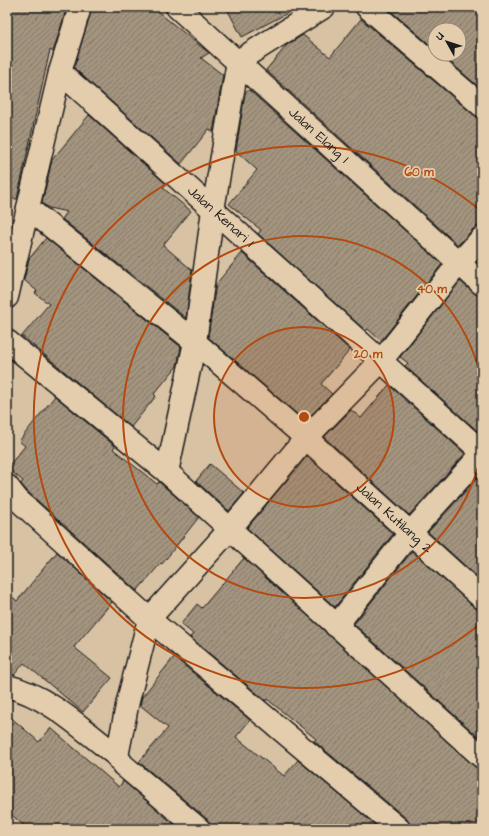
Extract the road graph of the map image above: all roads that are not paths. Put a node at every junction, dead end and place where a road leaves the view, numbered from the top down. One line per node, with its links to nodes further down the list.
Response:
1 (80, 7): 6 (street)
2 (177, 7): 5 (street, Jalan Elang 1)
3 (324, 7): 5 (street)
4 (367, 7): 7 (street)
5 (238, 62): 9 (street); 11 (street, Jalan Elang 1)
6 (60, 72): 8 (street); 9 (street, Jalan Kenari 1)
7 (482, 106)
8 (28, 208): 13 (street); 15 (street, Jalan Kutilang 2)
9 (213, 210): 15 (street); 16 (street, Jalan Kenari 1)
10 (482, 238): 11 (street)
11 (459, 263): 12 (street, Jalan Elang 1); 16 (street)
12 (482, 284)
13 (7, 297)
14 (7, 341): 19 (street)
15 (195, 342): 17 (street, Jalan Kutilang 2); 19 (street)
16 (381, 361): 17 (street); 18 (street, Jalan Kenari 1)
17 (306, 438): 21 (street); 22 (street, Jalan Kutilang 2)
18 (482, 453): 22 (street)
19 (167, 472): 21 (street)
20 (7, 486): 24 (street)
21 (230, 529): 24 (street); 25 (street)
22 (411, 532): 23 (street, Jalan Kutilang 2); 25 (street)
23 (482, 598)
24 (149, 619): 27 (street); 30 (street)
25 (336, 626): 28 (street)
26 (7, 686): 27 (street)
27 (117, 756): 29 (street)
28 (482, 757)
29 (199, 829)
30 (399, 829)

